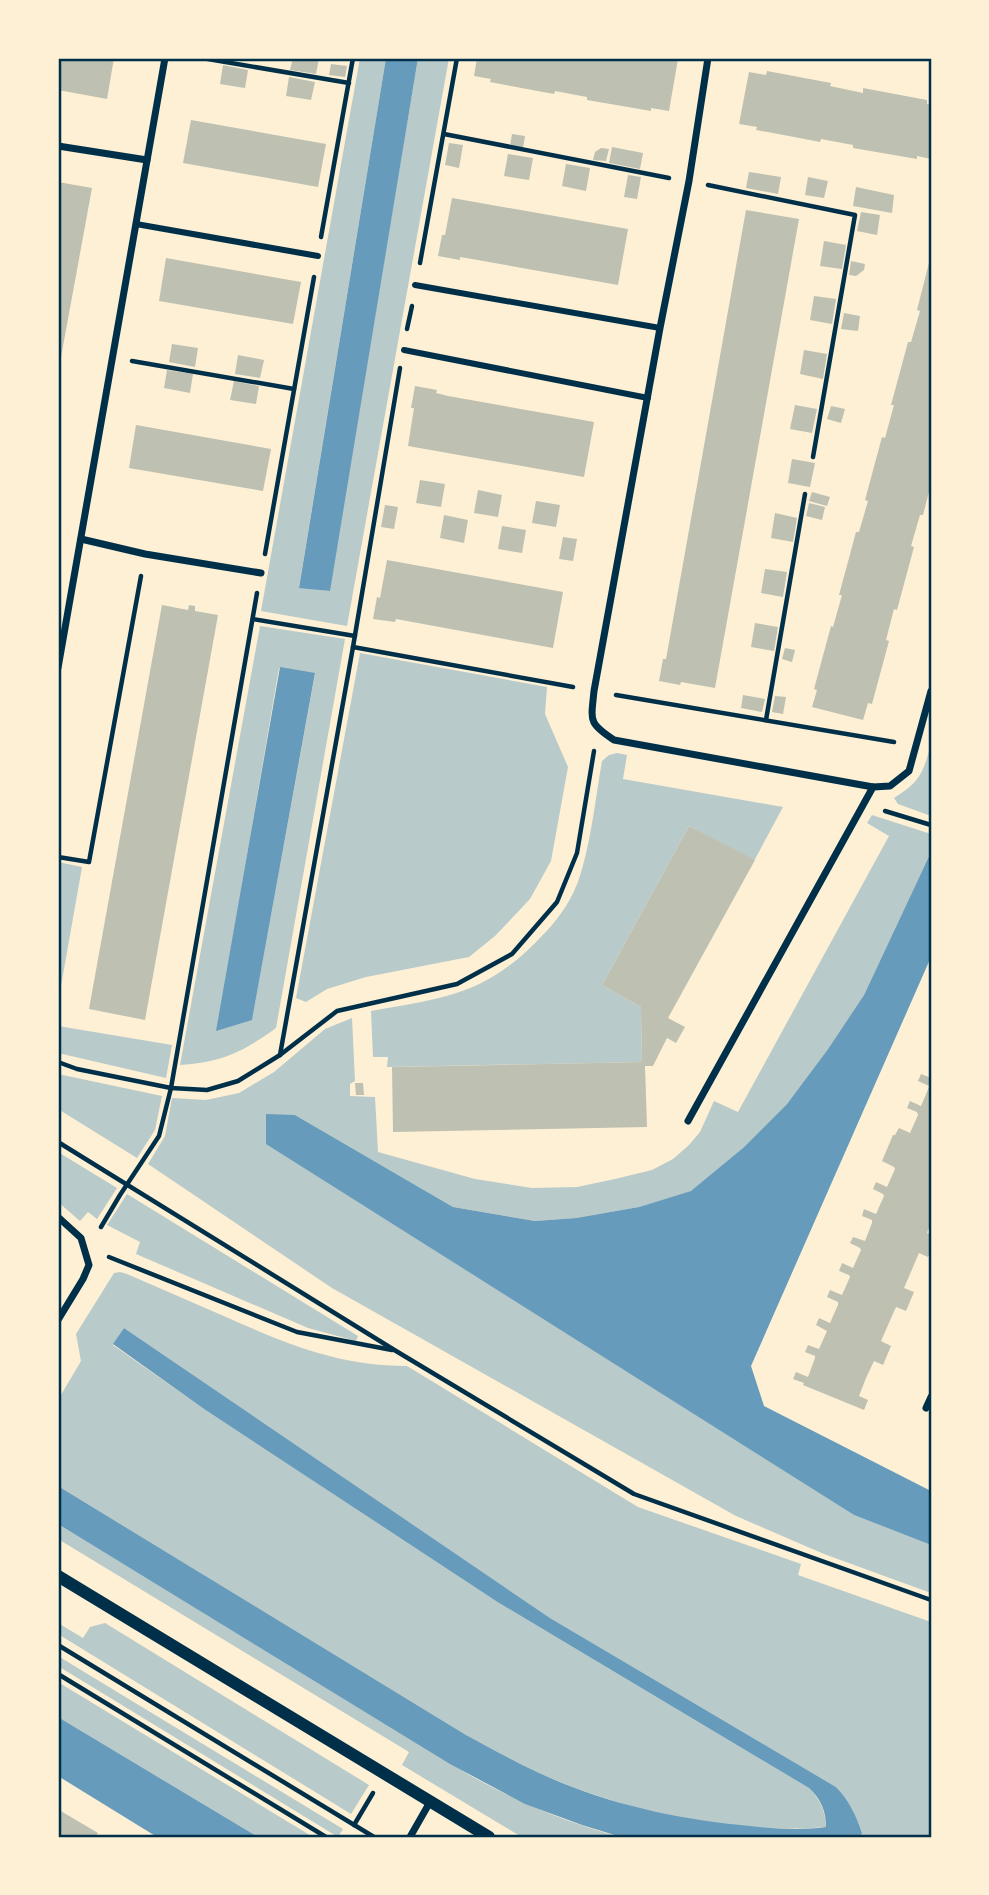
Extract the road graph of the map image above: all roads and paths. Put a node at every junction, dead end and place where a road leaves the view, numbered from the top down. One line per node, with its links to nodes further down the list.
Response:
1 (165, 58): 8 (street)
2 (202, 58): 5 (path)
3 (457, 58): 6 (path)
4 (708, 58): 9 (street)
5 (349, 83)
6 (444, 134): 9 (path); 12 (path)
7 (58, 146): 8 (street)
8 (147, 160): 10 (street)
9 (689, 181): 13 (street); 18 (path)
10 (136, 224): 11 (street); 15 (street)
11 (318, 256)
12 (415, 285): 13 (street); 14 (path)
13 (660, 328): 17 (street)
14 (404, 350): 17 (street); 24 (path)
15 (114, 358): 16 (path); 20 (street)
16 (294, 389)
17 (648, 398): 27 (street)
18 (813, 457)
19 (805, 494): 29 (path)
20 (81, 540): 21 (street); 26 (street)
21 (145, 554): 22 (street); 35 (path)
22 (261, 573)
23 (253, 619): 24 (path)
24 (355, 636): 25 (path)
25 (353, 647): 27 (path); 36 (path)
26 (58, 668)
27 (594, 691): 29 (path); 30 (street)
28 (931, 691): 31 (street)
29 (766, 720): 31 (path)
30 (598, 729): 32 (street); 36 (path)
31 (916, 746): 32 (street)
32 (873, 788): 33 (street)
33 (864, 805): 34 (path); 39 (street)
34 (929, 824)
35 (58, 857)
36 (279, 1055): 38 (path)
37 (58, 1062): 38 (path)
38 (171, 1088): 41 (path)
39 (688, 1121)
40 (58, 1142): 41 (path)
41 (127, 1184): 43 (path); 46 (path)
42 (58, 1217): 44 (street)
43 (103, 1222)
44 (89, 1265): 45 (street); 46 (path)
45 (58, 1321)
46 (396, 1351): 50 (path)
47 (931, 1397): 48 (street)
48 (926, 1408)
49 (58, 1576): 53 (street)
50 (931, 1600)
51 (58, 1645): 55 (path)
52 (58, 1674): 54 (path)
53 (430, 1802): 56 (street); 57 (street)
54 (326, 1837)
55 (374, 1837)
56 (410, 1837)
57 (489, 1837)

